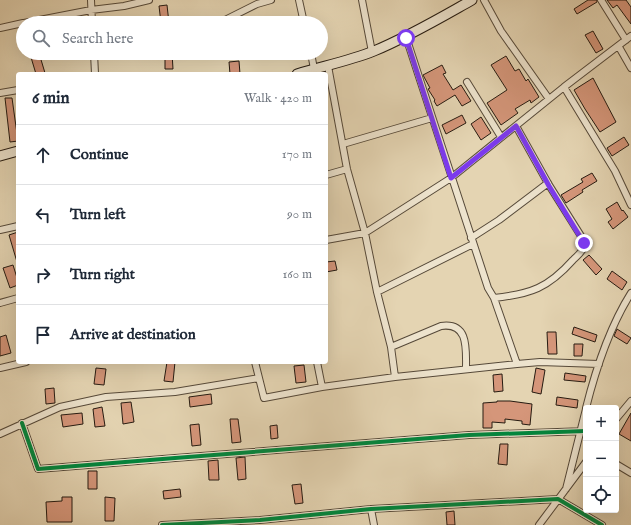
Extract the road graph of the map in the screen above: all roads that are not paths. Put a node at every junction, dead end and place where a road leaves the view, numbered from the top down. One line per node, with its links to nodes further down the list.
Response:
1 (91, 0): 9 (street)
2 (149, 0): 9 (street)
3 (271, 0): 12 (street)
4 (299, 0): 13 (street)
5 (362, 0): 19 (street)
6 (472, 0): 16 (street)
7 (484, 0): 31 (street)
8 (601, 0): 17 (street)
9 (92, 10): 10 (street); 11 (street)
10 (61, 16)
11 (92, 16)
12 (233, 16)
13 (302, 16)
14 (16, 25): 15 (street)
15 (0, 28)
16 (406, 38): 19 (street); 32 (street)
17 (629, 38): 18 (street)
18 (619, 47): 23 (street); 28 (street)
19 (372, 52): 22 (street)
20 (94, 60): 25 (street)
21 (312, 60): 24 (street)
22 (328, 66): 24 (street); 35 (street)
23 (631, 68)
24 (314, 69): 26 (street)
25 (95, 72)
26 (304, 72)
27 (466, 82): 34 (street)
28 (564, 87): 31 (street); 42 (street)
29 (16, 90): 30 (street)
30 (0, 93)
31 (549, 99): 33 (street)
32 (432, 118): 35 (street); 40 (street)
33 (516, 126): 34 (street); 41 (street)
34 (501, 137): 40 (street)
35 (343, 144): 38 (street)
36 (16, 152): 37 (street)
37 (0, 156)
38 (348, 169): 39 (street); 45 (street)
39 (328, 174)
40 (451, 178): 45 (street); 47 (street)
41 (548, 183): 47 (street); 50 (street)
42 (631, 205)
43 (16, 226): 44 (street)
44 (0, 230)
45 (365, 233): 46 (street); 48 (street)
46 (328, 240)
47 (472, 241): 48 (street); 50 (street)
48 (377, 292): 53 (street)
49 (631, 293): 58 (street)
50 (494, 298): 57 (street)
51 (16, 299): 52 (street)
52 (0, 303)
53 (391, 347): 60 (street); 61 (street)
54 (17, 364): 59 (street)
55 (256, 364): 62 (street)
56 (317, 364): 63 (street)
57 (517, 364): 58 (street); 60 (street)
58 (598, 364): 65 (street)
59 (0, 368)
60 (466, 369): 61 (street)
61 (395, 377): 63 (street)
62 (259, 378): 63 (street); 67 (street)
63 (322, 388)
64 (630, 403): 66 (street)
65 (587, 405)
66 (619, 416)
67 (22, 423): 68 (street); 69 (street)
68 (583, 431): 73 (street)
69 (0, 434)
70 (583, 466): 73 (street)
71 (619, 466): 72 (street)
72 (631, 473)
73 (566, 489): 74 (street)
74 (558, 499): 75 (street); 79 (street); 80 (street)
75 (372, 509): 76 (street); 78 (street)
76 (259, 522): 77 (street)
77 (162, 525)
78 (374, 525)
79 (539, 525)
80 (602, 525)

